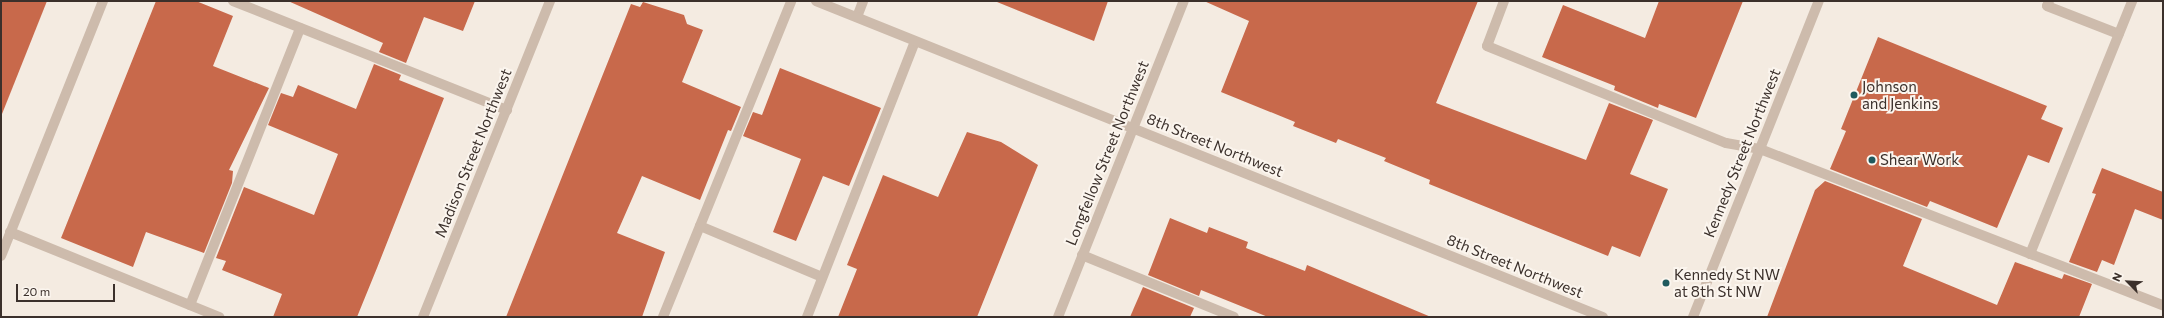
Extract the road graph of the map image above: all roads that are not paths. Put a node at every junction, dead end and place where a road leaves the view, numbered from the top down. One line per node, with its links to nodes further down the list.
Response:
1 (103, 1): 20 (street)
2 (233, 1): 13 (street)
3 (550, 1): 16 (street, Madison Street Northwest)
4 (791, 1): 19 (street)
5 (816, 1): 12 (street, 8th Street Northwest)
6 (864, 1): 12 (street)
7 (1184, 1): 17 (street, Longfellow Street Northwest)
8 (1504, 1): 18 (street)
9 (1819, 1): 18 (street, Kennedy Street Northwest)
10 (2049, 1): 14 (street)
11 (2132, 1): 14 (street)
12 (857, 18): 15 (street, 8th Street Northwest)
13 (300, 28): 16 (street); 25 (street)
14 (2119, 34): 21 (street)
15 (916, 41): 17 (street, 8th Street Northwest); 24 (street)
16 (506, 110): 28 (street, Madison Street Northwest)
17 (1133, 128): 22 (street, Longfellow Street Northwest); 33 (street, 8th Street Northwest)
18 (1760, 149): 21 (street); 34 (street, Kennedy Street Northwest)
19 (700, 226): 24 (street); 29 (street)
20 (10, 232): 23 (street); 25 (street)
21 (2030, 254): 26 (street)
22 (1082, 255): 31 (street, Longfellow Street Northwest); 32 (street)
23 (1, 256)
24 (822, 277): 30 (street)
25 (190, 305): 27 (street)
26 (2163, 306)
27 (219, 317)
28 (423, 317)
29 (663, 317)
30 (807, 317)
31 (1058, 317)
32 (1234, 317)
33 (1603, 317)
34 (1693, 317)

